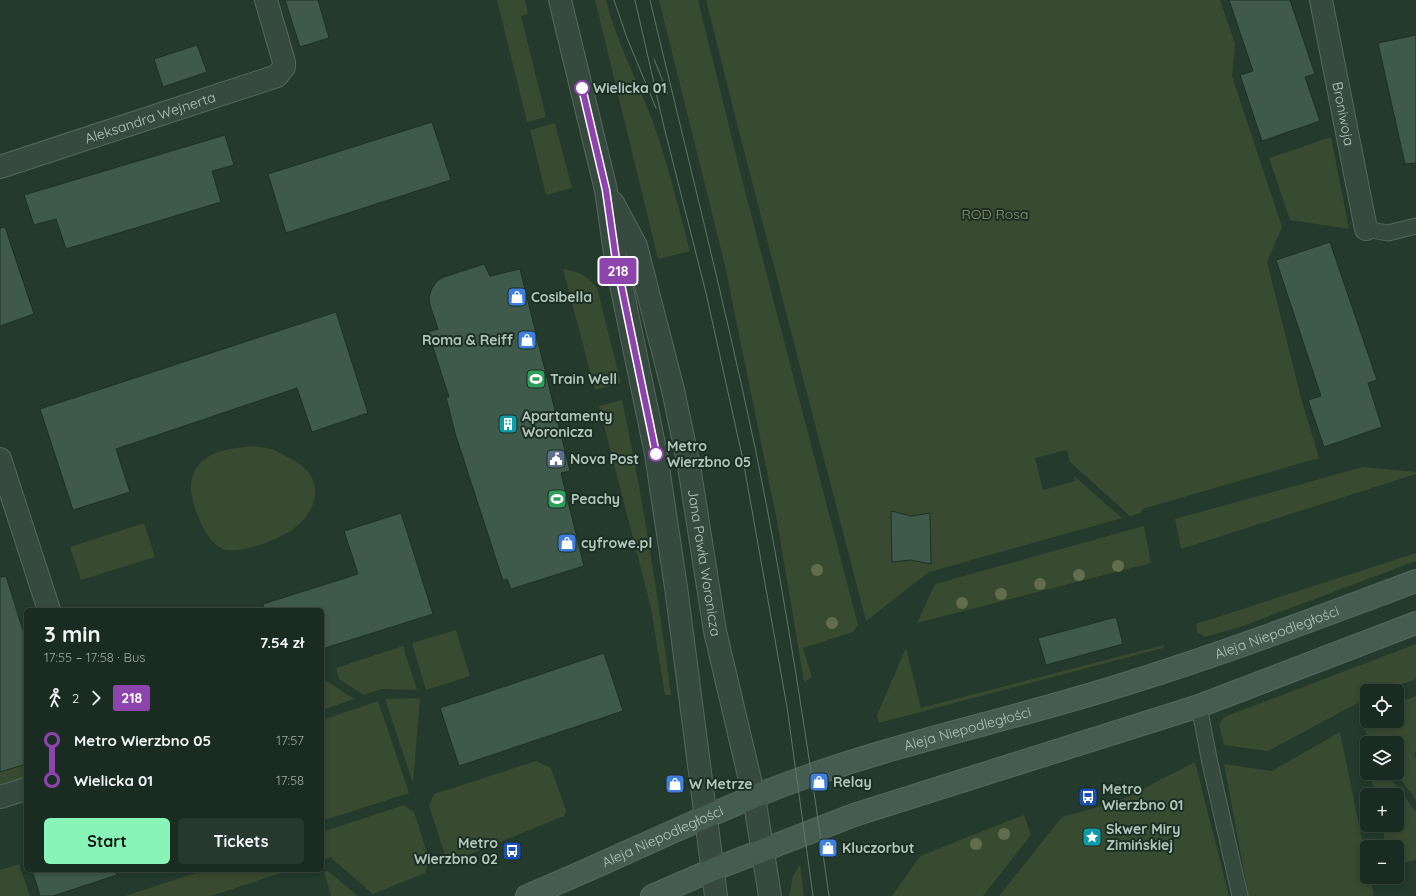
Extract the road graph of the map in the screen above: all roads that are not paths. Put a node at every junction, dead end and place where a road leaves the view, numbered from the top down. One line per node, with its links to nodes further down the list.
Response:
1 (266, 0): 4 (street, Aleksandra Wejnerta)
2 (560, 0): 5 (street, Jana Pawła Woronicza)
3 (1321, 0): 7 (street, Broniwoja)
4 (0, 167)
5 (606, 190): 15 (street, Jana Pawła Woronicza); 16 (street, Jana Pawła Woronicza)
6 (1416, 226): 7 (lane)
7 (1366, 228)
8 (0, 459): 10 (street)
9 (1416, 581): 15 (main road, Aleja Niepodległości)
10 (48, 608)
11 (1416, 623): 12 (main road)
12 (1200, 706): 17 (main road); 23 (lane)
13 (24, 790): 14 (street)
14 (0, 797)
15 (754, 797): 16 (main road, Aleja Niepodległości); 17 (street, Jana Pawła Woronicza)
16 (706, 816): 18 (street, Jana Pawła Woronicza); 19 (main road, Aleja Niepodległości)
17 (763, 850): 18 (main road); 22 (street, Jana Pawła Woronicza)
18 (712, 870): 20 (main road); 21 (street, Jana Pawła Woronicza)
19 (527, 896)
20 (652, 896)
21 (716, 896)
22 (770, 896)
23 (1240, 896)

